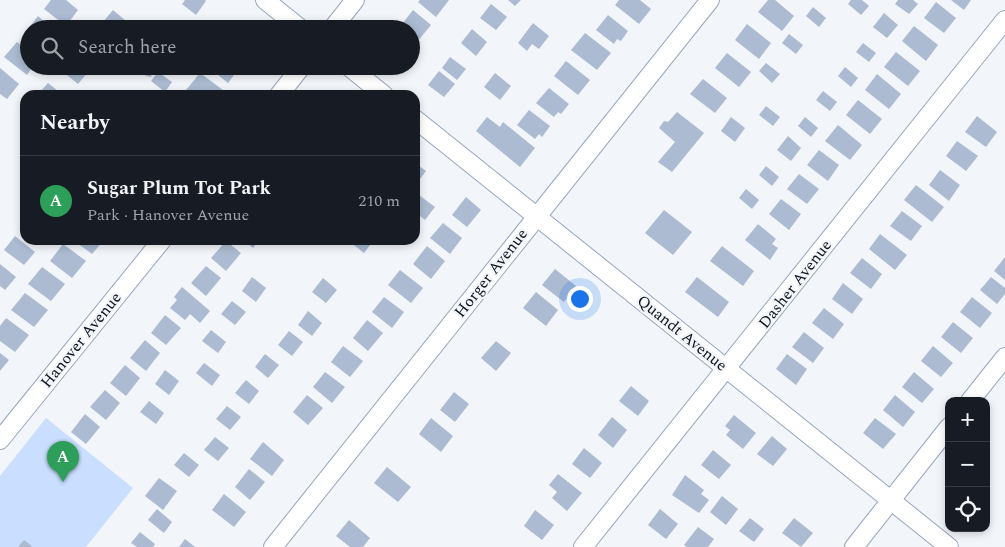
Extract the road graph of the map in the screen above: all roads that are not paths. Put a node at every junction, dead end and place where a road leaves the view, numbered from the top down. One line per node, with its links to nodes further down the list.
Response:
1 (265, 0): 4 (street)
2 (356, 0): 5 (street)
3 (710, 0): 12 (street, Horger Avenue)
4 (290, 20)
5 (339, 20)
6 (1005, 20): 15 (street, Dasher Avenue)
7 (295, 75): 9 (street)
8 (359, 75): 10 (street)
9 (283, 90)
10 (378, 90)
11 (420, 123): 12 (street, Quandt Avenue)
12 (536, 216): 15 (street, Quandt Avenue); 20 (street, Horger Avenue)
13 (158, 245): 18 (street, Hanover Avenue)
14 (1005, 356): 16 (street)
15 (726, 368): 19 (street, Quandt Avenue); 21 (street, Dasher Avenue)
16 (973, 397)
17 (945, 432): 19 (street)
18 (0, 440)
19 (892, 500): 22 (street); 23 (street, Quandt Avenue)
20 (273, 547)
21 (584, 547)
22 (854, 547)
23 (950, 547)

